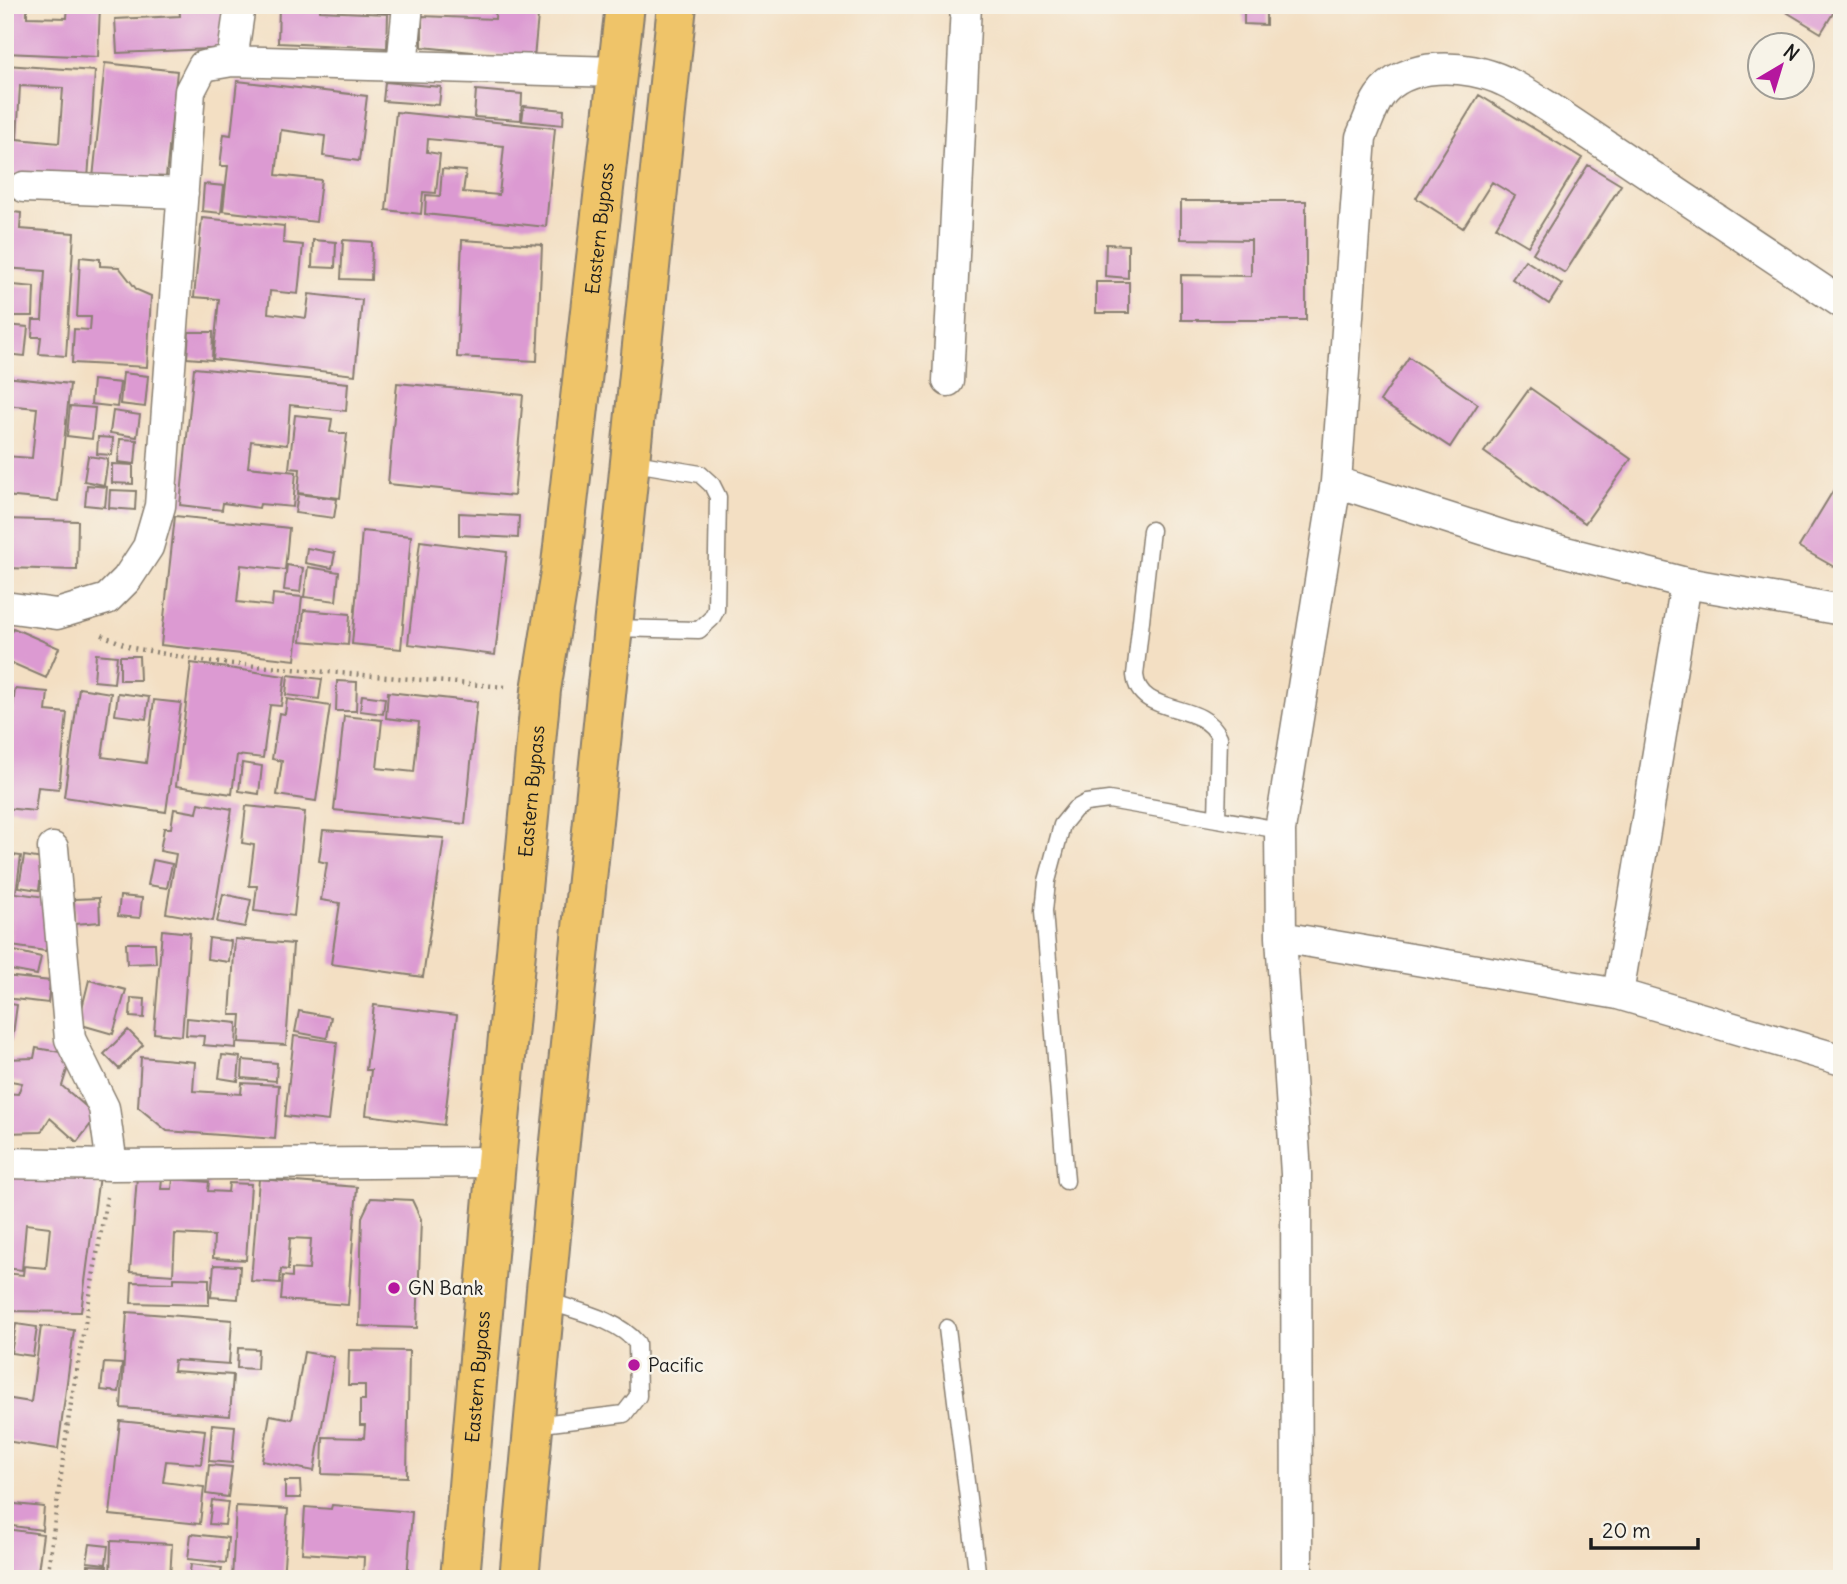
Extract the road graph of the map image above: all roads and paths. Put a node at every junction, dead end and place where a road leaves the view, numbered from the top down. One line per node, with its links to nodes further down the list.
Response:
1 (240, 5): 6 (street)
2 (408, 5): 7 (street)
3 (625, 5): 8 (highway, Eastern Bypass)
4 (677, 5): 13 (highway)
5 (966, 5): 12 (street)
6 (232, 61): 7 (street); 10 (street)
7 (402, 66): 8 (street)
8 (618, 72): 21 (highway, Eastern Bypass)
9 (24, 187): 10 (street)
10 (183, 193): 19 (street)
11 (1842, 303): 14 (street)
12 (948, 381)
13 (629, 463): 20 (highway); 20 (lane)
14 (1336, 482): 16 (street); 23 (street)
15 (1151, 530): 22 (lane)
16 (1686, 583): 18 (street); 26 (street)
17 (5, 607): 19 (street)
18 (1842, 610)
19 (57, 614): 21 (path)
20 (612, 628): 32 (highway)
21 (541, 690): 28 (highway, Eastern Bypass)
22 (1217, 819): 23 (lane); 31 (lane)
23 (1280, 830): 25 (street)
24 (53, 848): 30 (street)
25 (1281, 937): 26 (street); 39 (street)
26 (1618, 995): 27 (street)
27 (1842, 1060)
28 (496, 1161): 30 (street); 36 (highway, Eastern Bypass)
29 (5, 1163): 30 (street)
30 (112, 1165): 35 (path)
31 (1066, 1181)
32 (545, 1300): 34 (highway); 34 (lane)
33 (947, 1328): 38 (lane)
34 (534, 1425): 37 (highway)
35 (47, 1579)
36 (460, 1579)
37 (519, 1579)
38 (978, 1579)
39 (1297, 1579)

